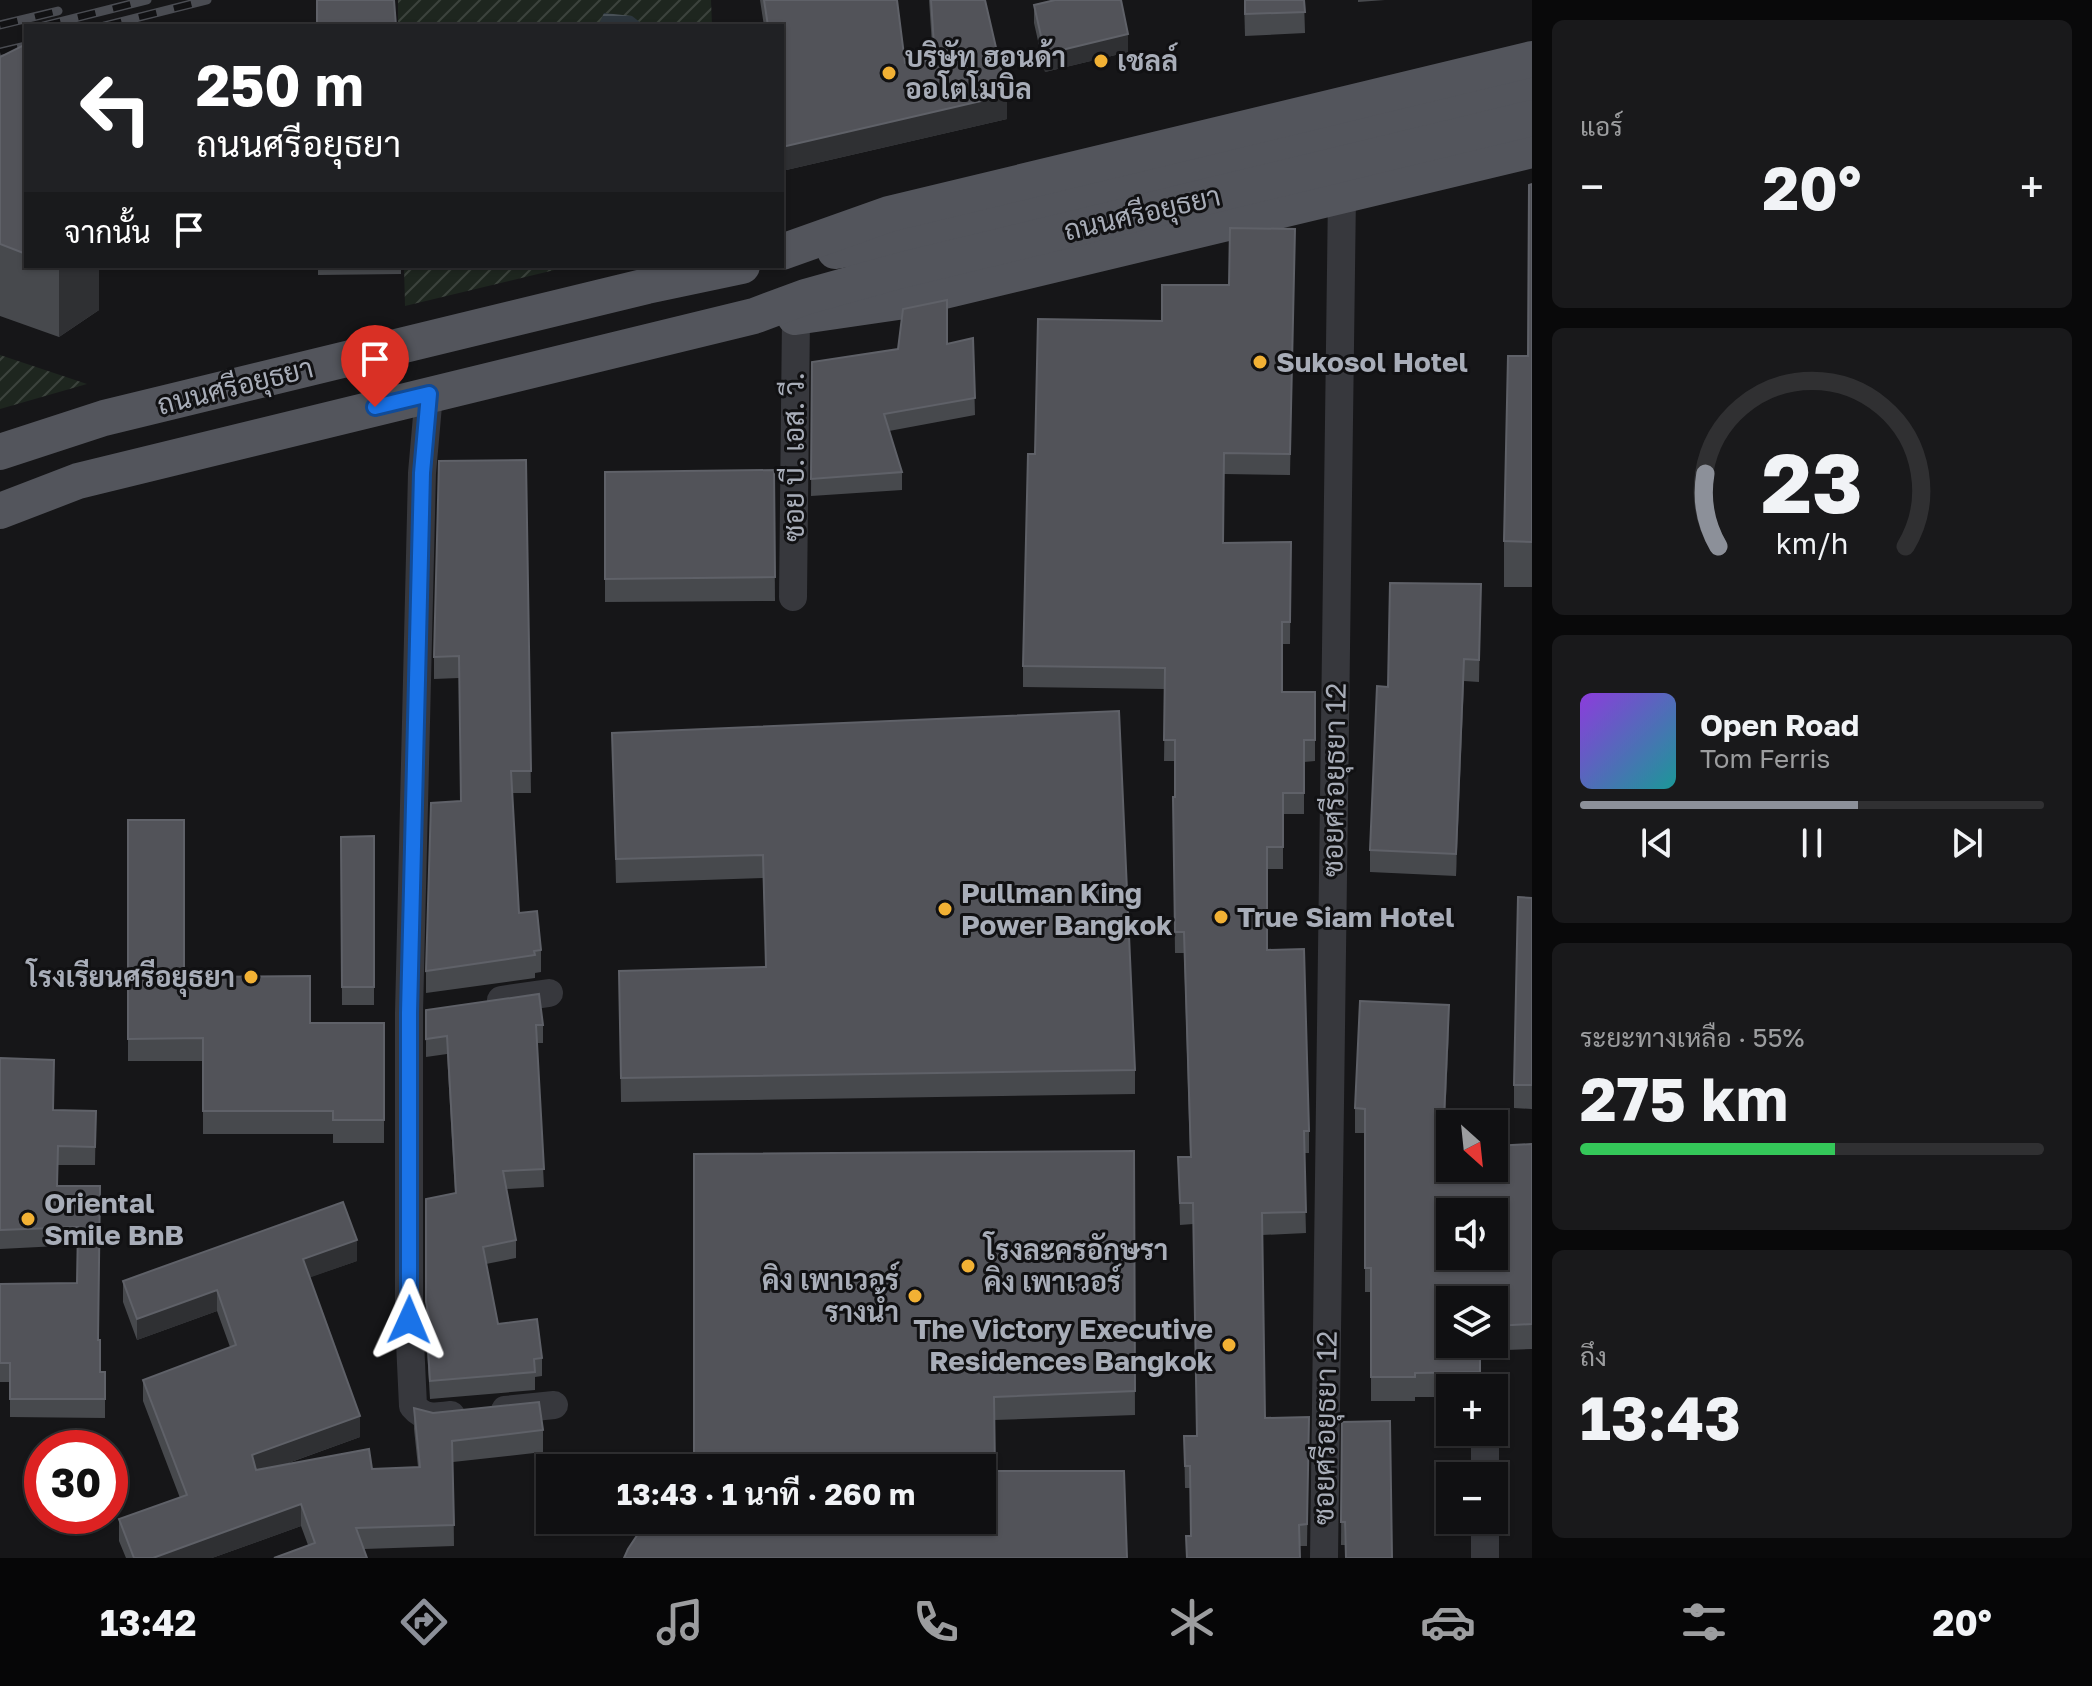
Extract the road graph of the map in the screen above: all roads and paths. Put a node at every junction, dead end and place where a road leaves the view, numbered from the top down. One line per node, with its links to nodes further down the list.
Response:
1 (1532, 59): 7 (main road, ถนนศรีอยุธยา)
2 (1532, 86): 5 (main road, ถนนศรีอยุธยา)
3 (1532, 118): 5 (main road, ถนนศรีอยุธยา)
4 (1532, 150): 6 (main road, ถนนศรีอยุธยา)
5 (1286, 161): 8 (main road, ถนนศรีอยุธยา); 10 (main road, ถนนศรีอยุธยา)
6 (1342, 194): 11 (main road, ถนนศรีอยุธยา); 26 (street, ซอยศรีอยุธยา 12)
7 (784, 251)
8 (784, 259)
9 (732, 268): 13 (main road, ถนนศรีอยุธยา)
10 (754, 316): 11 (main road, ถนนศรีอยุธยา); 12 (main road, ถนนศรีอยุธยา)
11 (796, 317): 19 (street, ซอย บี. เอส. วี.)
12 (429, 394): 16 (main road, ถนนศรีอยุธยา); 23 (street)
13 (56, 432): 14 (main road, ถนนศรีอยุธยา); 15 (main road, ถนนศรีอยุธยา)
14 (0, 435)
15 (0, 452)
16 (78, 481): 17 (main road, ถนนศรีอยุธยา); 18 (main road, ถนนศรีอยุธยา)
17 (0, 487)
18 (0, 511)
19 (793, 597)
20 (549, 993): 21 (street)
21 (471, 1004)
22 (440, 1008): 23 (street)
23 (409, 1013): 24 (street)
24 (554, 1405)
25 (1485, 1534): 27 (street)
26 (1324, 1558)
27 (1485, 1558)

